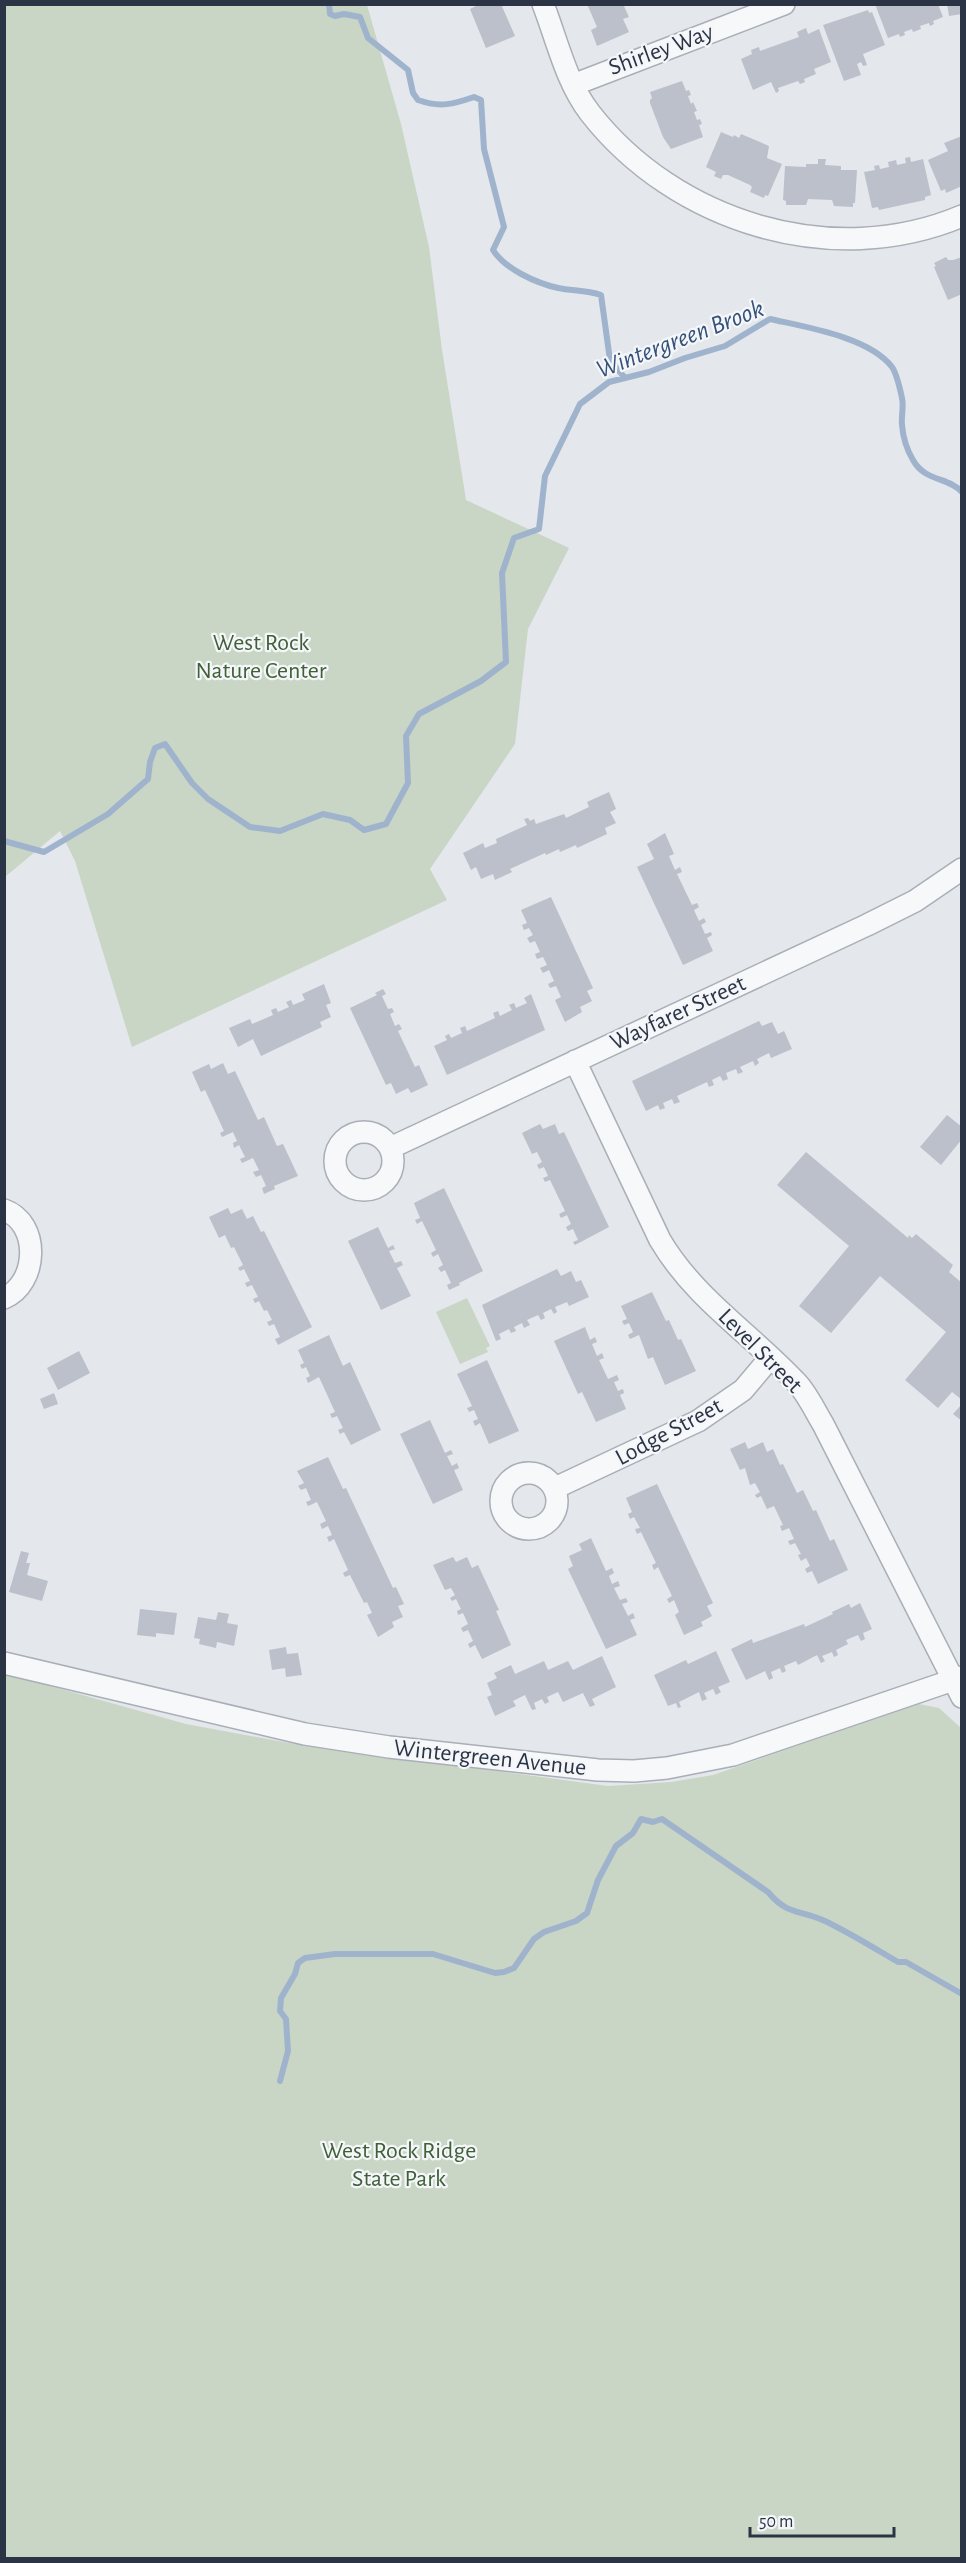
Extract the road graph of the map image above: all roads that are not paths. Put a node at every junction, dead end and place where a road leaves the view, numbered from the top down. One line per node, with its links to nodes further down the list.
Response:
1 (543, 4): 3 (street)
2 (784, 4): 3 (street, Shirley Way)
3 (573, 85): 4 (street)
4 (962, 216)
5 (962, 869): 6 (street, Wayfarer Street)
6 (575, 1062): 7 (street, Wayfarer Street); 10 (street, Level Street)
7 (390, 1148)
8 (4, 1210): 9 (street)
9 (4, 1298)
10 (770, 1358): 11 (street, Lodge Street); 13 (street, Level Street)
11 (555, 1488)
12 (4, 1663): 13 (street, Wintergreen Avenue)
13 (958, 1685)

